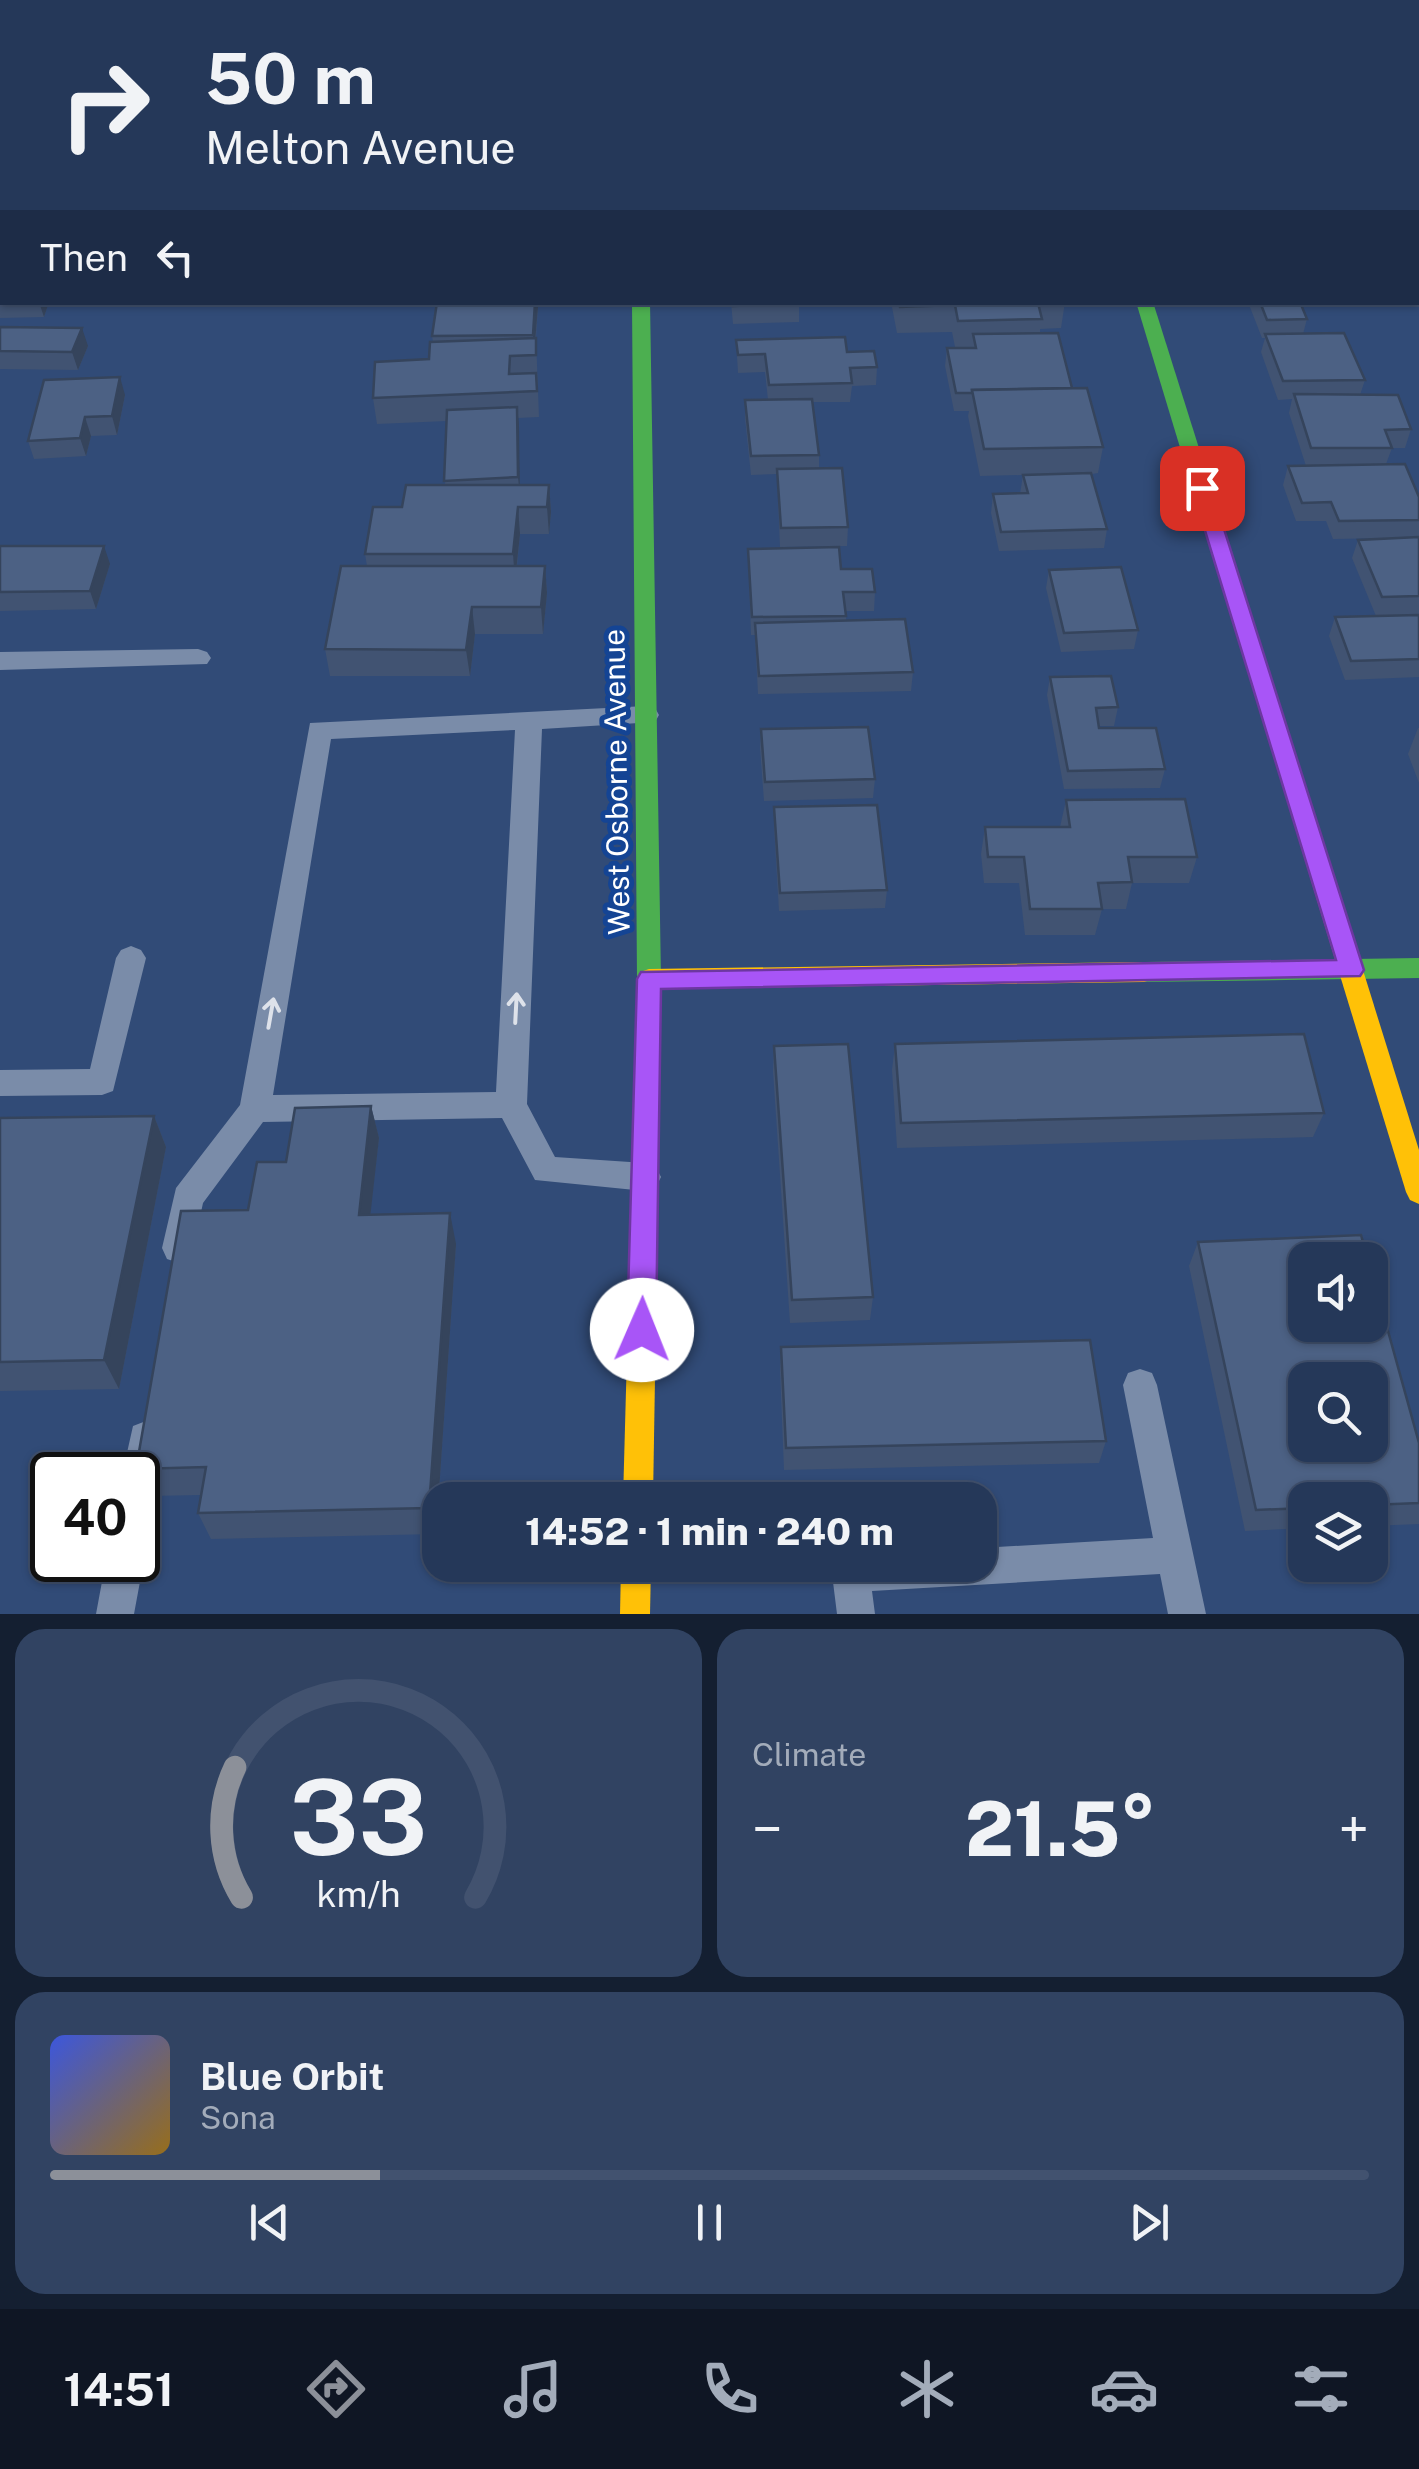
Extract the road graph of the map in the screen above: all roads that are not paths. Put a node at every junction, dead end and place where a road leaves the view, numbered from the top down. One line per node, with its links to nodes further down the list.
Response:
1 (641, 305): 5 (street, West Osborne Avenue)
2 (1145, 305): 9 (street)
3 (198, 658): 4 (lane)
4 (0, 661)
5 (646, 715): 6 (lane); 10 (street, West Osborne Avenue)
6 (529, 720): 12 (lane, one-way to 6); 13 (lane, one-way to 6)
7 (132, 958): 11 (lane)
8 (1419, 968): 9 (street)
9 (1352, 970): 10 (street); 15 (street)
10 (649, 979): 14 (street, West Osborne Avenue)
11 (0, 1083)
12 (511, 1105): 13 (lane); 14 (lane)
13 (254, 1109): 16 (lane)
14 (645, 1176): 20 (street, West Osborne Avenue)
15 (1419, 1192)
16 (174, 1274)
17 (1140, 1385): 21 (lane)
18 (151, 1409): 19 (lane)
19 (144, 1452)
20 (638, 1482)
21 (1174, 1555): 26 (lane); 27 (lane)
22 (121, 1582): 24 (lane)
23 (636, 1582): 25 (street)
24 (116, 1614)
25 (636, 1614)
26 (856, 1614)
27 (1187, 1614)

